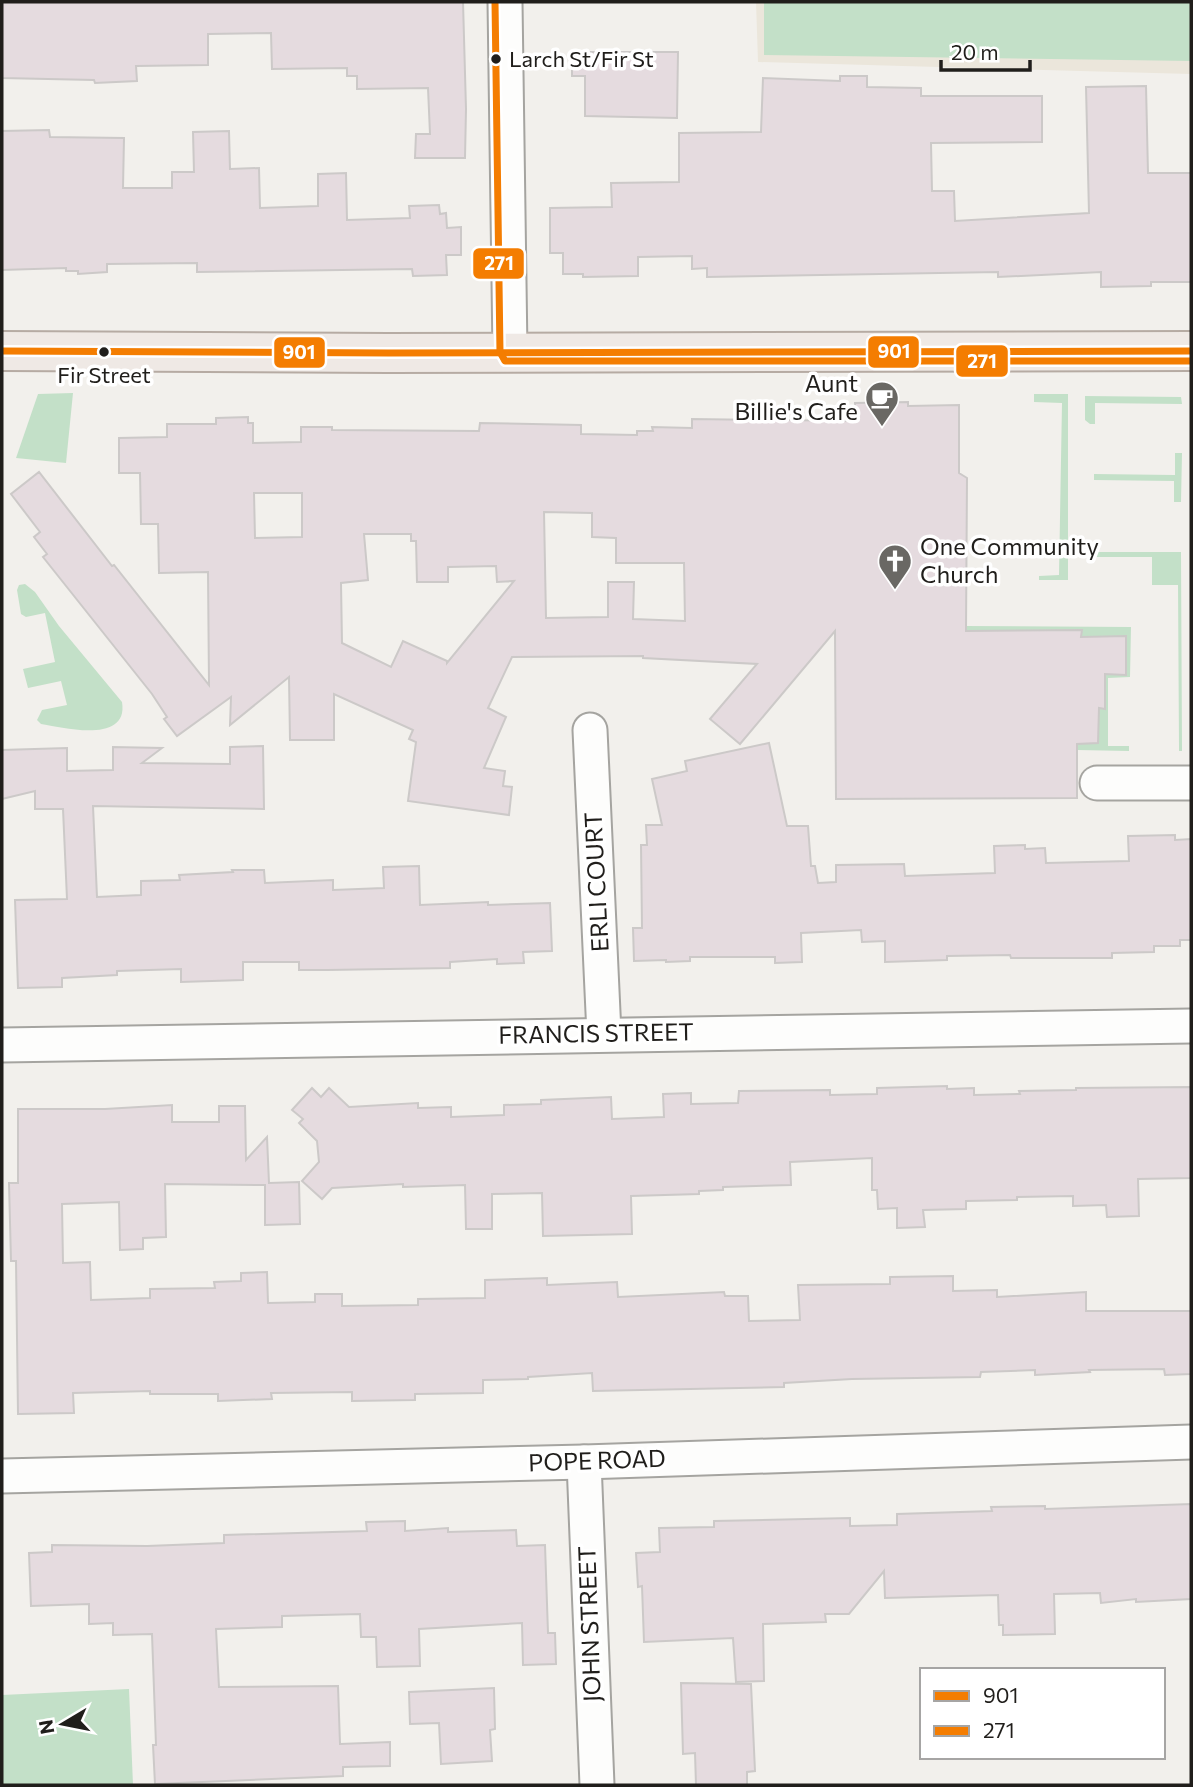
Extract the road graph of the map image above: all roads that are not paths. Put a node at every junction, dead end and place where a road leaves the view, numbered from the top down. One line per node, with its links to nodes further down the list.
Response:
1 (505, 2): 4 (street)
2 (2, 351): 4 (main road)
3 (1191, 351): 4 (main road)
4 (510, 352)
5 (590, 730): 9 (street, ERLI COURT)
6 (1097, 783): 7 (street)
7 (1191, 783)
8 (1191, 1026): 9 (street, FRANCIS STREET)
9 (604, 1034): 10 (street, FRANCIS STREET)
10 (2, 1045)
11 (1191, 1442): 12 (street, POPE ROAD)
12 (584, 1462): 13 (street, POPE ROAD); 14 (street, JOHN STREET)
13 (2, 1476)
14 (597, 1785)

